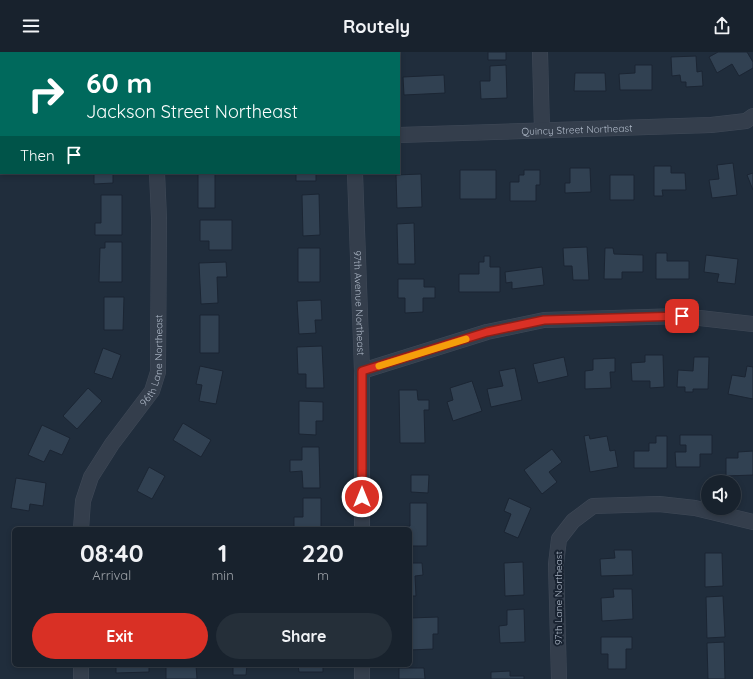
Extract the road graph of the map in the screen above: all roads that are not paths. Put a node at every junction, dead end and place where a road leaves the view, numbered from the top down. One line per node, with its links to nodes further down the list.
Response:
1 (540, 52): 3 (street)
2 (753, 116): 3 (street, Quincy Street Northeast)
3 (542, 130): 4 (street, Quincy Street Northeast)
4 (400, 135)
5 (157, 174): 10 (street, 96th Lane Northeast)
6 (355, 174): 8 (street, 97th Avenue Northeast)
7 (753, 324): 8 (street)
8 (362, 371): 11 (street, 97th Avenue Northeast)
9 (753, 522): 16 (street, 97th Lane Northeast)
10 (81, 527)
11 (362, 527)
12 (81, 667): 14 (street)
13 (362, 667): 15 (street)
14 (81, 679)
15 (362, 679)
16 (559, 679)

